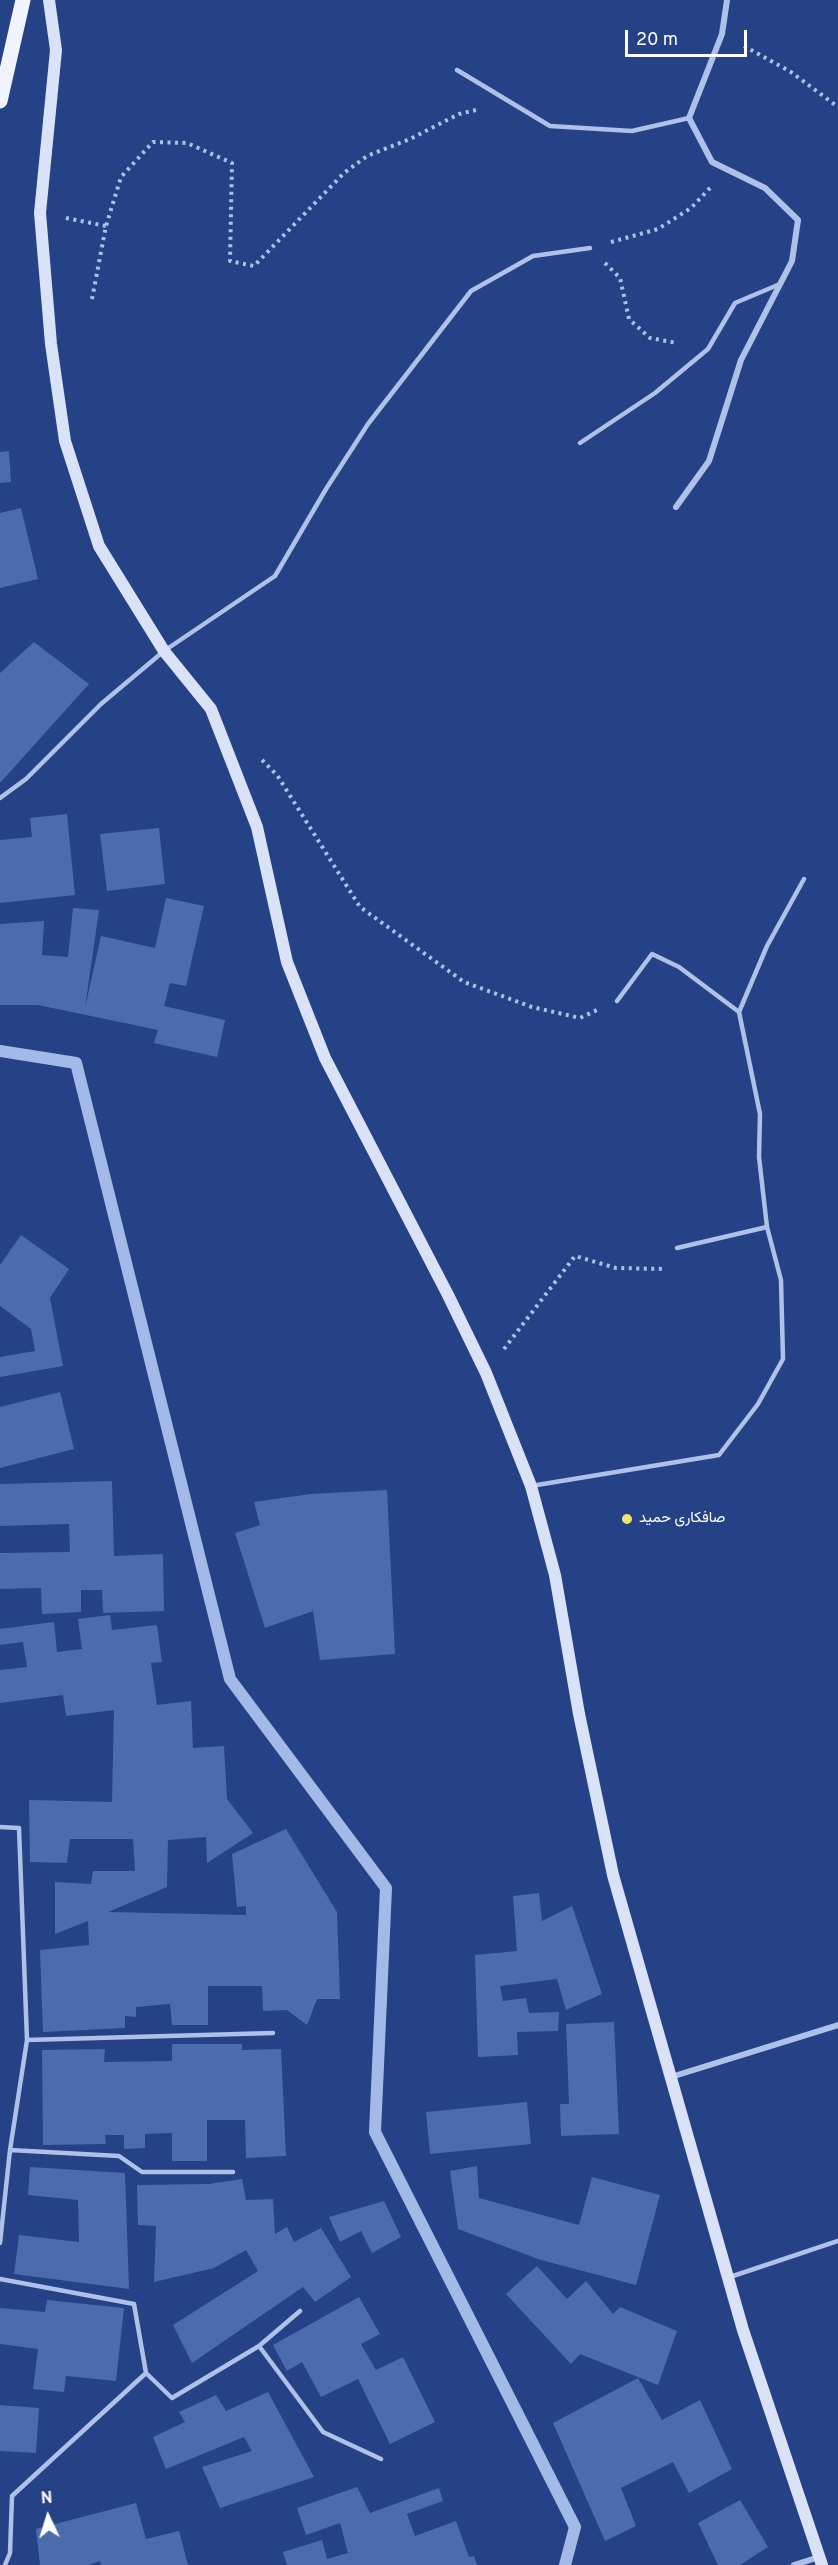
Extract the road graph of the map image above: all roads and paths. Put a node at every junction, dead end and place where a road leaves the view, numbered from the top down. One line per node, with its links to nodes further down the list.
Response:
1 (23, 0): 6 (main road)
2 (49, 0): 12 (main road)
3 (727, 0): 4 (street)
4 (722, 34): 9 (path); 10 (street)
5 (457, 70): 8 (lane)
6 (2, 81): 7 (main road)
7 (0, 101)
8 (512, 103): 10 (lane); 13 (path)
9 (838, 107)
10 (689, 118): 11 (street)
11 (727, 170): 14 (path); 15 (street)
12 (40, 213): 13 (path); 20 (main road)
13 (106, 226): 16 (path)
14 (590, 248): 17 (path); 20 (lane)
15 (780, 284): 17 (lane); 19 (street)
16 (92, 299)
17 (708, 349): 18 (lane)
18 (580, 443)
19 (676, 507)
20 (164, 651): 22 (lane); 28 (main road)
21 (261, 759): 24 (path)
22 (0, 798)
23 (804, 879): 25 (lane)
24 (617, 1001): 25 (lane)
25 (739, 1012): 26 (lane)
26 (767, 1227): 27 (lane); 29 (lane)
27 (677, 1248): 28 (path)
28 (486, 1373): 29 (main road)
29 (531, 1486): 34 (main road)
30 (0, 1827): 33 (lane)
31 (838, 2025): 34 (street)
32 (273, 2033): 33 (lane)
33 (27, 2040): 35 (lane)
34 (670, 2077): 39 (main road)
35 (10, 2151): 36 (lane); 38 (lane)
36 (233, 2172)
37 (838, 2241): 39 (lane)
38 (0, 2243)
39 (728, 2278): 45 (main road)
40 (0, 2279): 43 (lane)
41 (300, 2311): 42 (lane)
42 (259, 2346): 43 (lane); 44 (lane)
43 (146, 2373): 46 (lane)
44 (381, 2459)
45 (821, 2561): 47 (street)
46 (5, 2565)
47 (794, 2565)

